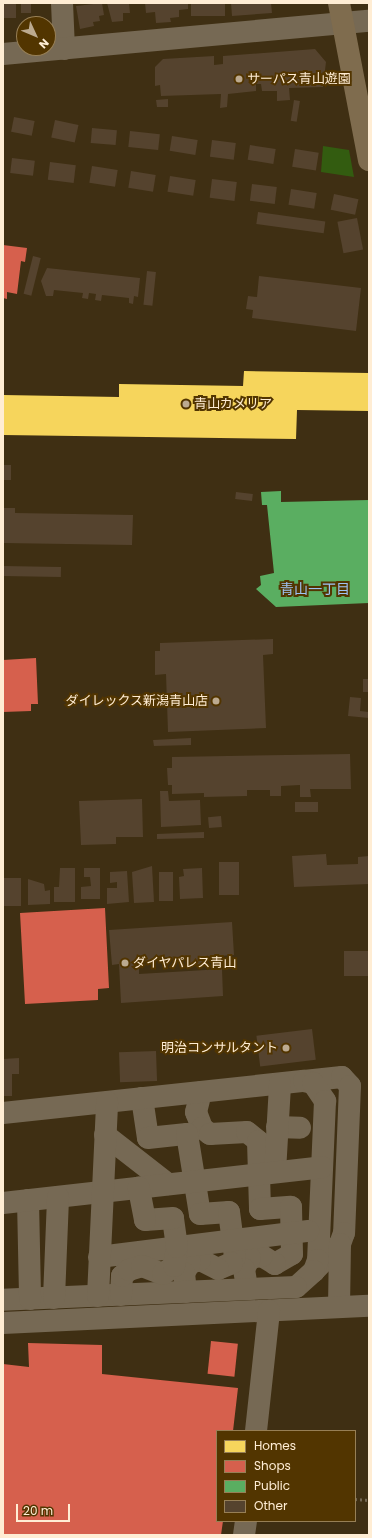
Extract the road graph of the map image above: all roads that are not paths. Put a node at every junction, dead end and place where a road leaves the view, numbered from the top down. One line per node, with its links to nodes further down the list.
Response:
1 (62, 3): 5 (street)
2 (339, 3): 4 (main road)
3 (369, 22): 4 (street)
4 (343, 25): 5 (street); 7 (main road)
5 (64, 49): 6 (street)
6 (3, 54)
7 (369, 160)
8 (304, 1081): 9 (street); 17 (street); 29 (street)
9 (280, 1084): 10 (street); 14 (street)
10 (200, 1092): 11 (street); 18 (street)
11 (142, 1098): 12 (street); 19 (street)
12 (107, 1102): 13 (street); 16 (street)
13 (3, 1112)
14 (277, 1127): 15 (street); 18 (street)
15 (300, 1128)
16 (105, 1135): 20 (street); 22 (street)
17 (322, 1166): 18 (street); 26 (street)
18 (266, 1173): 19 (street); 27 (street)
19 (195, 1181): 20 (street); 28 (street)
20 (168, 1184): 21 (street)
21 (139, 1188): 22 (street); 30 (street)
22 (102, 1192): 23 (street); 31 (street)
23 (58, 1197): 24 (street); 37 (street)
24 (28, 1200): 25 (street); 38 (street)
25 (3, 1203)
26 (319, 1230): 27 (street); 32 (street)
27 (293, 1233): 28 (street); 33 (street)
28 (233, 1240): 30 (street); 34 (street)
29 (340, 1244): 32 (street); 41 (street)
30 (177, 1247): 31 (street); 35 (street)
31 (99, 1257): 36 (street)
32 (314, 1271): 33 (street)
33 (247, 1290): 34 (street)
34 (186, 1292): 35 (street)
35 (121, 1295): 36 (street)
36 (98, 1296): 37 (street)
37 (54, 1298): 38 (street)
38 (30, 1299): 39 (street)
39 (3, 1300)
40 (369, 1306): 41 (street)
41 (339, 1307): 42 (street)
42 (269, 1311): 43 (street); 44 (street)
43 (3, 1323)
44 (256, 1430)
45 (246, 1522): 46 (street)
46 (244, 1535)

